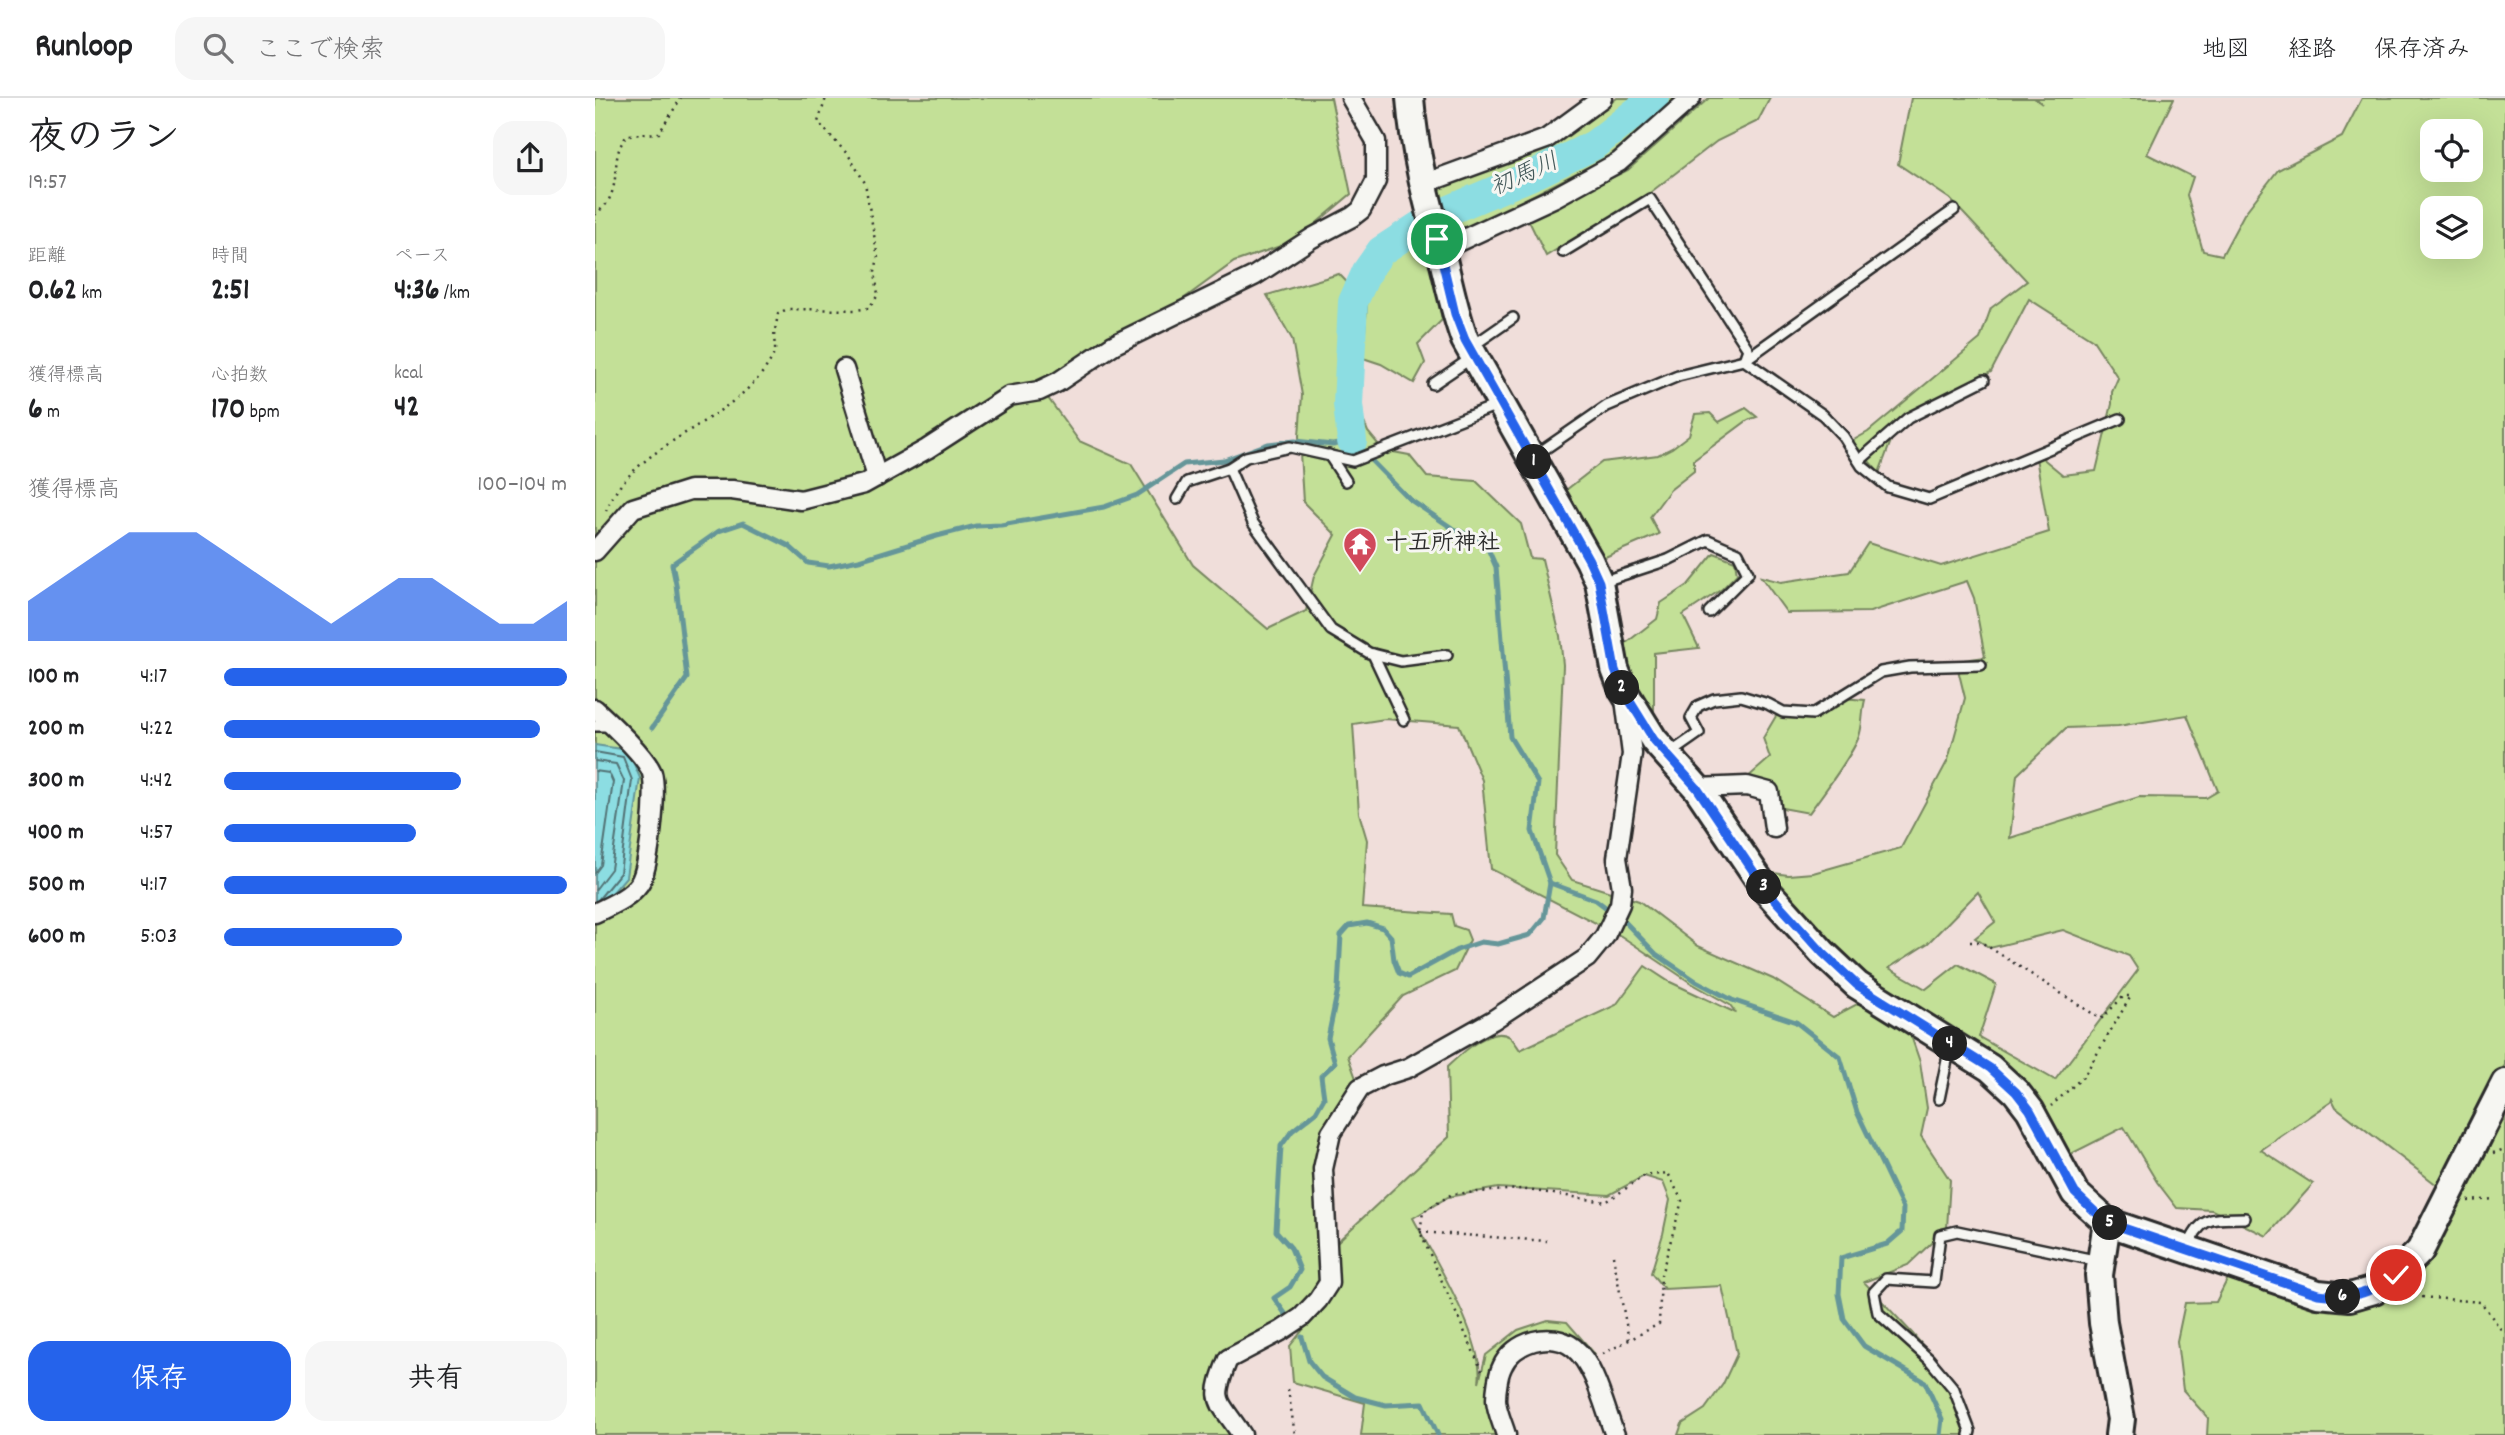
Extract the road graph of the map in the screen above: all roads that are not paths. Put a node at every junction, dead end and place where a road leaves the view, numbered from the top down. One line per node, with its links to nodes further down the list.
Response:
1 (1351, 98): 21 (street)
2 (1410, 98): 5 (street)
3 (1602, 98): 5 (street)
4 (1691, 98): 7 (street)
5 (1425, 192): 7 (street)
6 (1954, 210): 11 (lane)
7 (1438, 245): 10 (street)
8 (1563, 252): 11 (lane)
9 (1513, 318): 10 (lane)
10 (1472, 352): 14 (lane); 15 (street)
11 (1744, 360): 18 (lane); 19 (lane)
12 (844, 369): 21 (street)
13 (1984, 380): 19 (lane)
14 (1433, 384)
15 (1501, 404): 17 (lane); 18 (street)
16 (2120, 419): 19 (lane)
17 (1329, 455): 20 (lane); 22 (lane)
18 (1532, 458): 25 (street)
19 (1859, 461)
20 (1229, 468): 23 (lane); 27 (lane)
21 (877, 477): 24 (street)
22 (1346, 481)
23 (1177, 499)
24 (595, 551)
25 (1599, 582): 26 (lane); 30 (street)
26 (1709, 612)
27 (1373, 654): 28 (lane); 32 (lane)
28 (1447, 656)
29 (1981, 665): 34 (lane)
30 (1623, 690): 34 (street); 45 (street)
31 (595, 709): 33 (street)
32 (1403, 720)
33 (604, 726): 37 (street)
34 (1667, 755): 35 (street)
35 (1697, 788): 36 (street); 38 (street)
36 (1775, 828)
37 (595, 913)
38 (1950, 1044): 40 (lane); 42 (street)
39 (2505, 1083): 43 (street)
40 (1939, 1099)
41 (2245, 1218): 43 (lane)
42 (2106, 1222): 43 (street); 44 (street)
43 (2187, 1250)
44 (2101, 1261): 48 (lane); 49 (street)
45 (1242, 1435)
46 (1506, 1435): 47 (street)
47 (1615, 1435)
48 (1969, 1435)
49 (2119, 1435)

